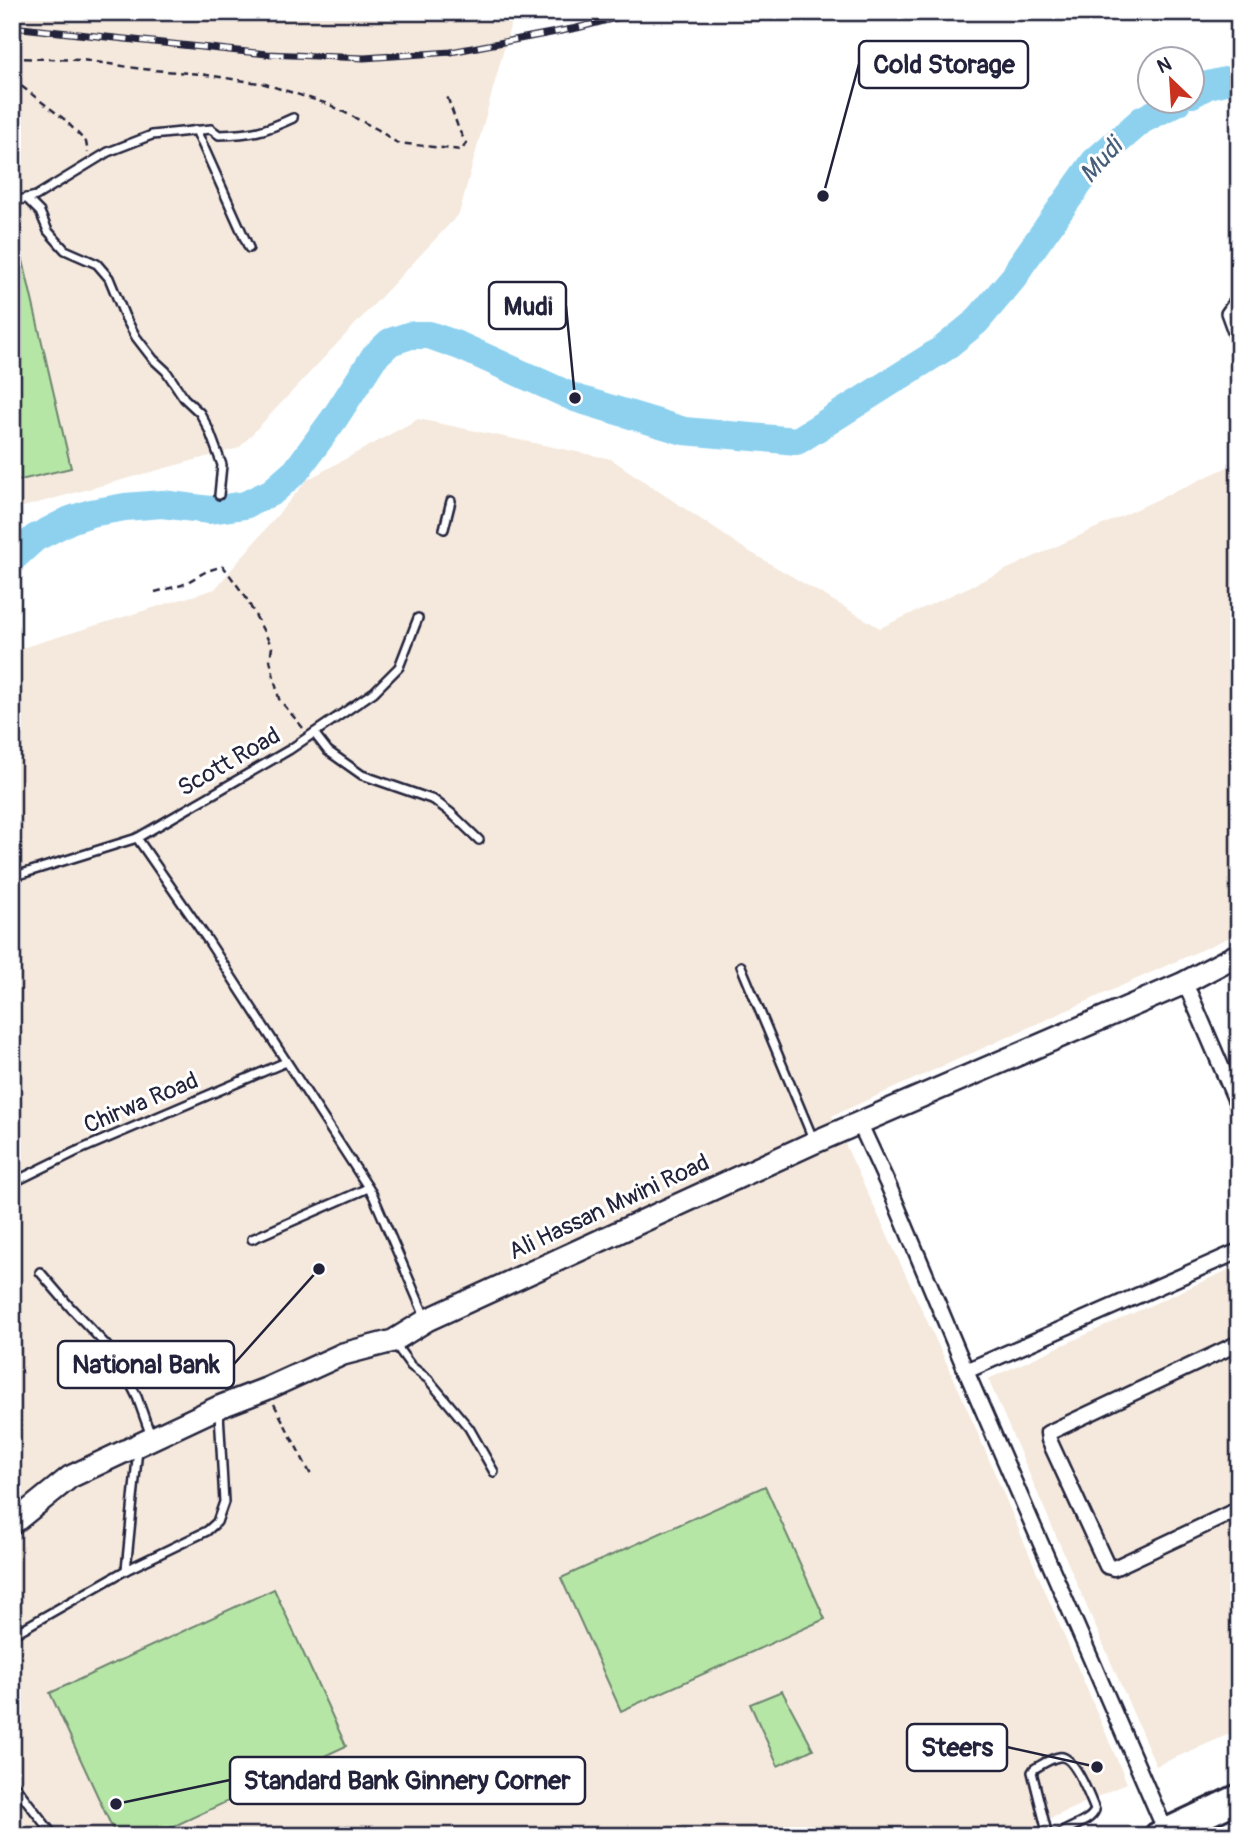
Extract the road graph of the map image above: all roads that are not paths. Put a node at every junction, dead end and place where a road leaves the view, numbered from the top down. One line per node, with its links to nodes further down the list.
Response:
1 (293, 118): 2 (lane)
2 (196, 130): 3 (lane); 5 (lane)
3 (26, 198): 4 (lane); 8 (lane)
4 (12, 202)
5 (249, 248)
6 (1239, 299): 7 (lane)
7 (1239, 338)
8 (219, 495)
9 (451, 501): 10 (lane)
10 (444, 529)
11 (418, 618): 12 (lane, Scott Road)
12 (312, 735): 13 (lane, Scott Road); 14 (lane)
13 (137, 838): 15 (lane, Scott Road); 19 (lane)
14 (479, 840)
15 (12, 877)
16 (1239, 954): 18 (main road, Ali Hassan Mwini Road)
17 (741, 966): 22 (lane)
18 (1182, 984): 20 (street); 21 (main road, Ali Hassan Mwini Road)
19 (286, 1062): 23 (lane, Chirwa Road); 24 (lane)
20 (1239, 1108)
21 (859, 1122): 22 (main road, Ali Hassan Mwini Road); 31 (street)
22 (814, 1142): 28 (main road, Ali Hassan Mwini Road)
23 (12, 1183)
24 (368, 1188): 25 (lane); 28 (lane)
25 (252, 1238)
26 (1239, 1251): 31 (street)
27 (40, 1272): 33 (lane)
28 (427, 1320): 29 (main road, Ali Hassan Mwini Road)
29 (393, 1341): 32 (main road, Ali Hassan Mwini Road); 34 (lane)
30 (1239, 1343): 35 (street)
31 (966, 1371): 41 (street)
32 (219, 1407): 33 (main road, Ali Hassan Mwini Road); 37 (lane)
33 (145, 1443): 36 (main road, Ali Hassan Mwini Road); 37 (lane)
34 (494, 1472)
35 (1239, 1509)
36 (12, 1524)
37 (126, 1570): 38 (lane)
38 (12, 1634)
39 (12, 1782): 42 (lane)
40 (1239, 1798): 41 (highway)
41 (1162, 1834)
42 (54, 1836)
43 (1048, 1836): 44 (lane)
44 (1057, 1836)

